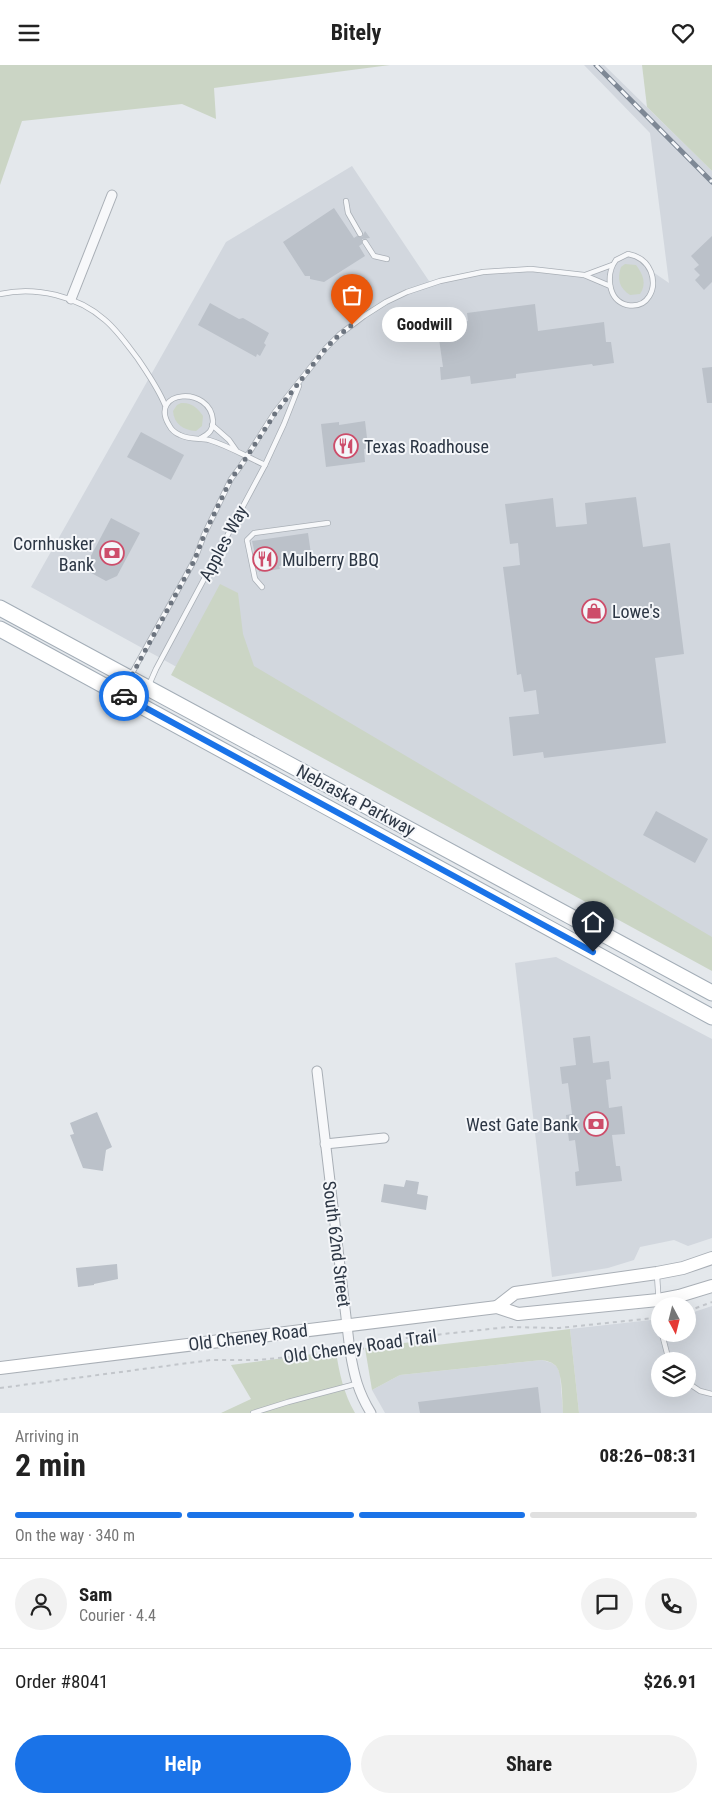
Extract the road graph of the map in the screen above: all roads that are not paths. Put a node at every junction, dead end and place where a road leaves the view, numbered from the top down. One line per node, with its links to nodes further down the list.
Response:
1 (112, 195): 10 (street)
2 (346, 201): 3 (lane)
3 (360, 234)
4 (365, 242): 5 (lane)
5 (387, 259)
6 (612, 265): 7 (lane, Apples Way); 8 (lane); 8 (lane)
7 (584, 275): 8 (lane, Apples Way); 11 (lane, Apples Way)
8 (610, 286)
9 (0, 294): 10 (lane)
10 (71, 299): 12 (lane)
11 (301, 380): 16 (lane, Apples Way); 17 (lane, Apples Way)
12 (166, 405): 13 (lane); 14 (lane)
13 (212, 425): 14 (lane); 15 (lane)
14 (201, 438): 15 (lane)
15 (236, 450): 16 (lane)
16 (247, 457): 17 (lane); 22 (lane, Apples Way)
17 (265, 465): 23 (lane, Apples Way)
18 (328, 523): 19 (lane)
19 (262, 587)
20 (0, 607): 22 (main road, Nebraska Parkway)
21 (0, 629): 24 (main road, Nebraska Parkway)
22 (130, 678): 23 (main road, Nebraska Parkway); 24 (lane, Apples Way)
23 (148, 689): 25 (lane, Apples Way); 26 (main road, Nebraska Parkway)
24 (121, 695): 25 (main road, Nebraska Parkway)
25 (140, 705): 27 (main road, Nebraska Parkway)
26 (712, 993)
27 (712, 1017)
28 (317, 1071): 30 (street, South 62nd Street)
29 (384, 1138): 30 (street)
30 (325, 1144): 38 (street, South 62nd Street)
31 (712, 1258): 32 (main road, Old Cheney Road)
32 (657, 1273): 34 (lane); 37 (main road, Old Cheney Road)
33 (712, 1286): 35 (main road, Old Cheney Road)
34 (658, 1297)
35 (672, 1297)
36 (651, 1301): 37 (main road, Old Cheney Road)
37 (497, 1307): 38 (main road, Old Cheney Road)
38 (347, 1325): 39 (main road, Old Cheney Road); 40 (street, South 62nd Street)
39 (0, 1368)
40 (356, 1384): 43 (lane); 44 (street, South 62nd Street)
41 (696, 1388): 42 (lane)
42 (712, 1393)
43 (253, 1413)
44 (371, 1413)

